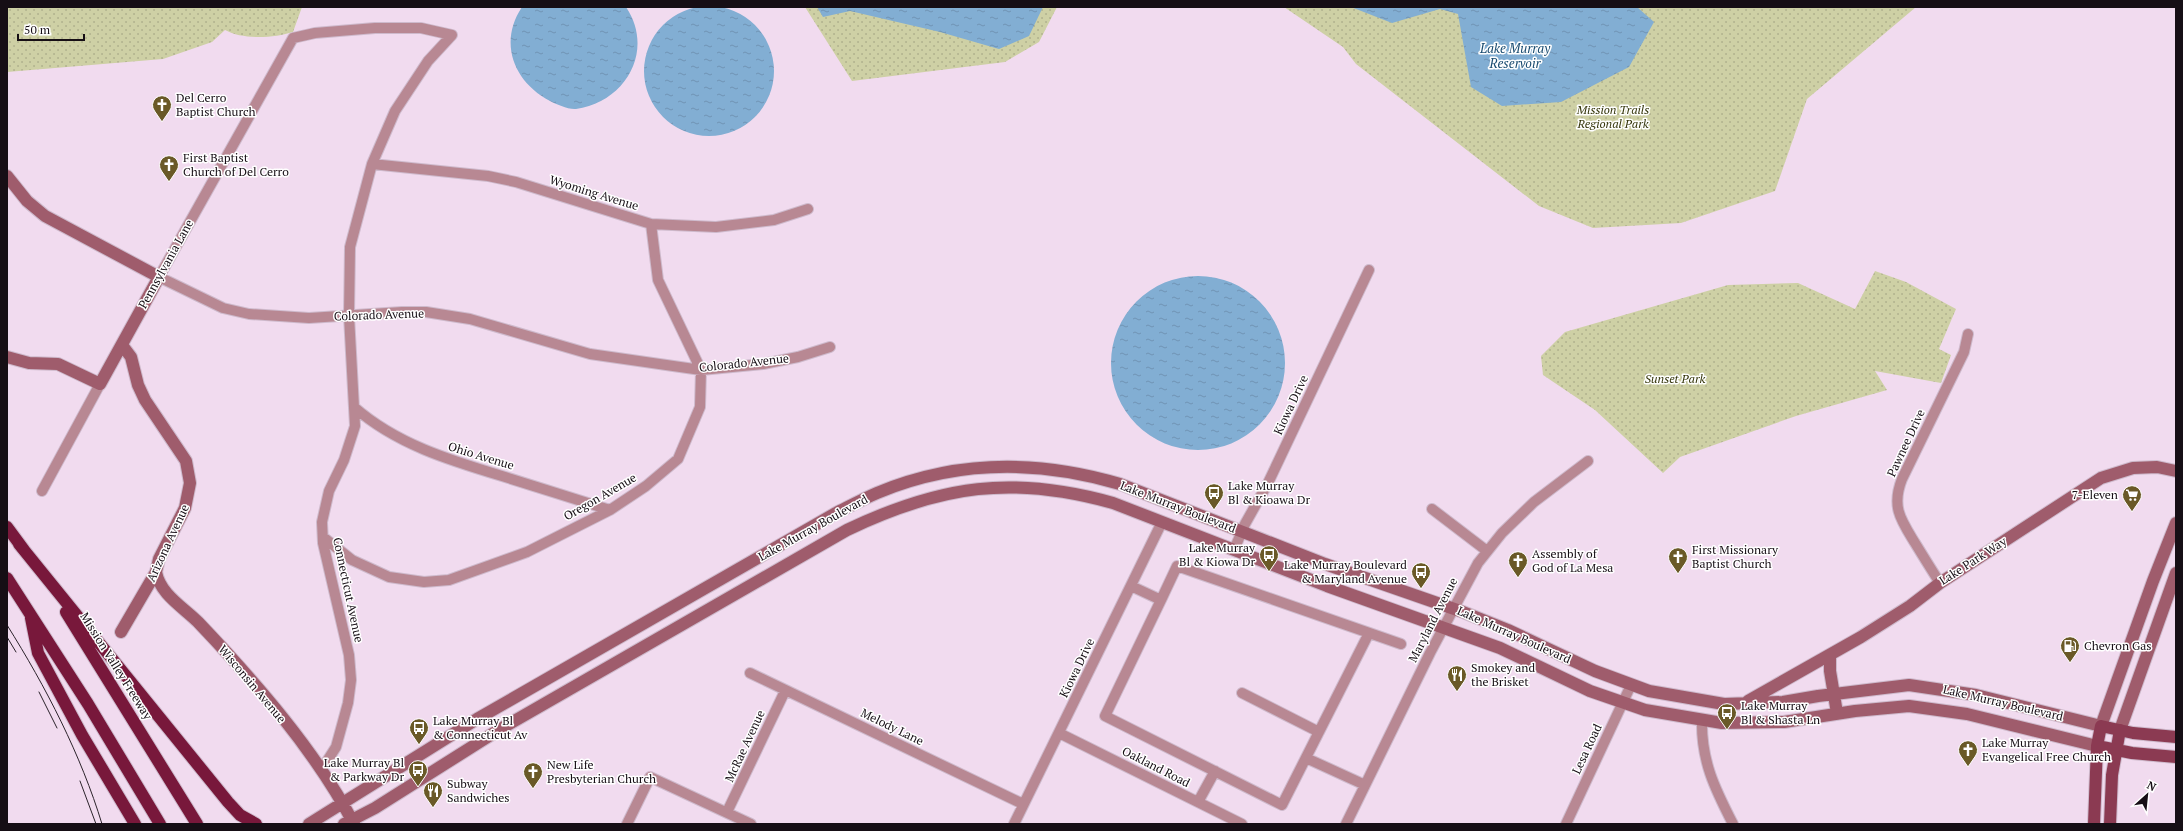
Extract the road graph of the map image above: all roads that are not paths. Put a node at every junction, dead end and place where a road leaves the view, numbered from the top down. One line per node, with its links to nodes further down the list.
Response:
1 (452, 35): 2 (street, Connecticut Avenue); 7 (street, Pennsylvania Lane)
2 (372, 164): 5 (street, Wyoming Avenue); 8 (street, Connecticut Avenue)
3 (7, 176): 7 (main road, Colorado Avenue)
4 (808, 209): 5 (street, Wyoming Avenue)
5 (651, 224): 13 (street, Oregon Avenue)
6 (1369, 270): 24 (street, Kiowa Drive)
7 (159, 277): 8 (street, Colorado Avenue); 10 (main road, Pennsylvania Lane)
8 (349, 316): 13 (street, Colorado Avenue); 15 (street, Connecticut Avenue)
9 (1968, 334): 32 (street, Pawnee Drive)
10 (122, 345): 14 (main road, Pennsylvania Lane); 29 (main road, Arizona Avenue)
11 (830, 347): 13 (street, Colorado Avenue)
12 (7, 357): 14 (main road)
13 (701, 370): 20 (street, Oregon Avenue)
14 (100, 384): 18 (street, Pennsylvania Lane)
15 (354, 407): 20 (street, Ohio Avenue); 25 (street, Connecticut Avenue)
16 (1588, 461): 28 (street, Maryland Avenue)
17 (2176, 471): 32 (main road, Lake Park Way)
18 (42, 491)
19 (1432, 509): 28 (street)
20 (610, 510): 25 (street, Oregon Avenue)
21 (1162, 522): 27 (main road, Lake Murray Boulevard); 33 (street, Kiowa Drive); 43 (main road, Lake Murray Boulevard)
22 (2176, 523): 54 (main road)
23 (7, 527): 26 (highway, Mission Valley Freeway)
24 (1242, 532): 27 (street, Kiowa Drive); 35 (main road, Lake Murray Boulevard); 40 (main road, Lake Murray Boulevard)
25 (323, 537): 64 (street, Connecticut Avenue)
26 (19, 544): 74 (highway, Mission Valley Freeway); 75 (highway)
27 (1234, 550): 37 (main road, Lake Murray Boulevard)
28 (1487, 551): 35 (street, Maryland Avenue)
29 (156, 572): 38 (main road, Arizona Avenue); 64 (main road, Wisconsin Avenue)
30 (2176, 573): 55 (main road)
31 (7, 578): 36 (highway)
32 (1940, 582): 42 (main road, Lake Park Way)
33 (1131, 586): 34 (street); 58 (street, Kiowa Drive)
34 (1161, 600): 39 (street); 65 (street)
35 (1454, 608): 37 (street, Maryland Avenue); 45 (main road, Lake Murray Boulevard)
36 (30, 611): 72 (highway); 73 (highway)
37 (1444, 626): 49 (main road, Lake Murray Boulevard); 66 (street, Maryland Avenue)
38 (121, 632)
39 (1369, 633): 41 (street); 57 (street)
40 (610, 642): 43 (main road); 52 (main road, Lake Murray Boulevard)
41 (1401, 644)
42 (1830, 656): 48 (main road); 50 (main road, Lake Park Way)
43 (621, 659): 56 (main road, Lake Murray Boulevard)
44 (750, 673): 46 (street, Melody Lane)
45 (1631, 685): 49 (street, Lesa Road); 50 (main road, Lake Murray Boulevard)
46 (785, 691): 69 (street, Melody Lane); 70 (street, McRae Avenue)
47 (1242, 693): 57 (street)
48 (1834, 694): 50 (main road, Lake Murray Boulevard); 51 (main road); 54 (main road, Lake Murray Boulevard)
49 (1623, 702): 53 (main road, Lake Murray Boulevard); 82 (street, Lesa Road)
50 (1745, 703)
51 (1837, 713): 53 (main road, Lake Murray Boulevard); 60 (main road, Lake Murray Boulevard)
52 (482, 716): 56 (main road); 67 (main road, Lake Murray Boulevard)
53 (1702, 720): 83 (street)
54 (2101, 726): 55 (main road, Lake Murray Boulevard); 60 (main road)
55 (2120, 730): 59 (main road, Lake Murray Boulevard); 61 (main road)
56 (497, 731): 71 (main road, Lake Murray Boulevard)
57 (1319, 732): 63 (street)
58 (1059, 733): 68 (street, Oakland Road); 69 (street, Kiowa Drive)
59 (2176, 737)
60 (2097, 746): 61 (main road, Lake Murray Boulevard); 84 (main road)
61 (2116, 750): 62 (main road, Lake Murray Boulevard); 85 (main road)
62 (2176, 757)
63 (1306, 758): 65 (street); 66 (street)
64 (322, 769): 67 (main road, Wisconsin Avenue)
65 (1215, 771): 68 (street)
66 (1365, 785): 81 (street, Maryland Avenue)
67 (343, 802): 71 (main road, Wisconsin Avenue); 76 (main road, Lake Murray Boulevard)
68 (1198, 802): 80 (street, Oakland Road)
69 (1023, 804): 79 (street, Kiowa Drive)
70 (728, 812): 77 (street); 78 (street)
71 (350, 822)
72 (135, 824)
73 (160, 824)
74 (197, 824)
75 (256, 824)
76 (309, 824)
77 (627, 824)
78 (751, 824)
79 (1014, 824)
80 (1242, 824)
81 (1346, 824)
82 (1566, 824)
83 (1732, 824)
84 (2094, 824)
85 (2110, 824)

